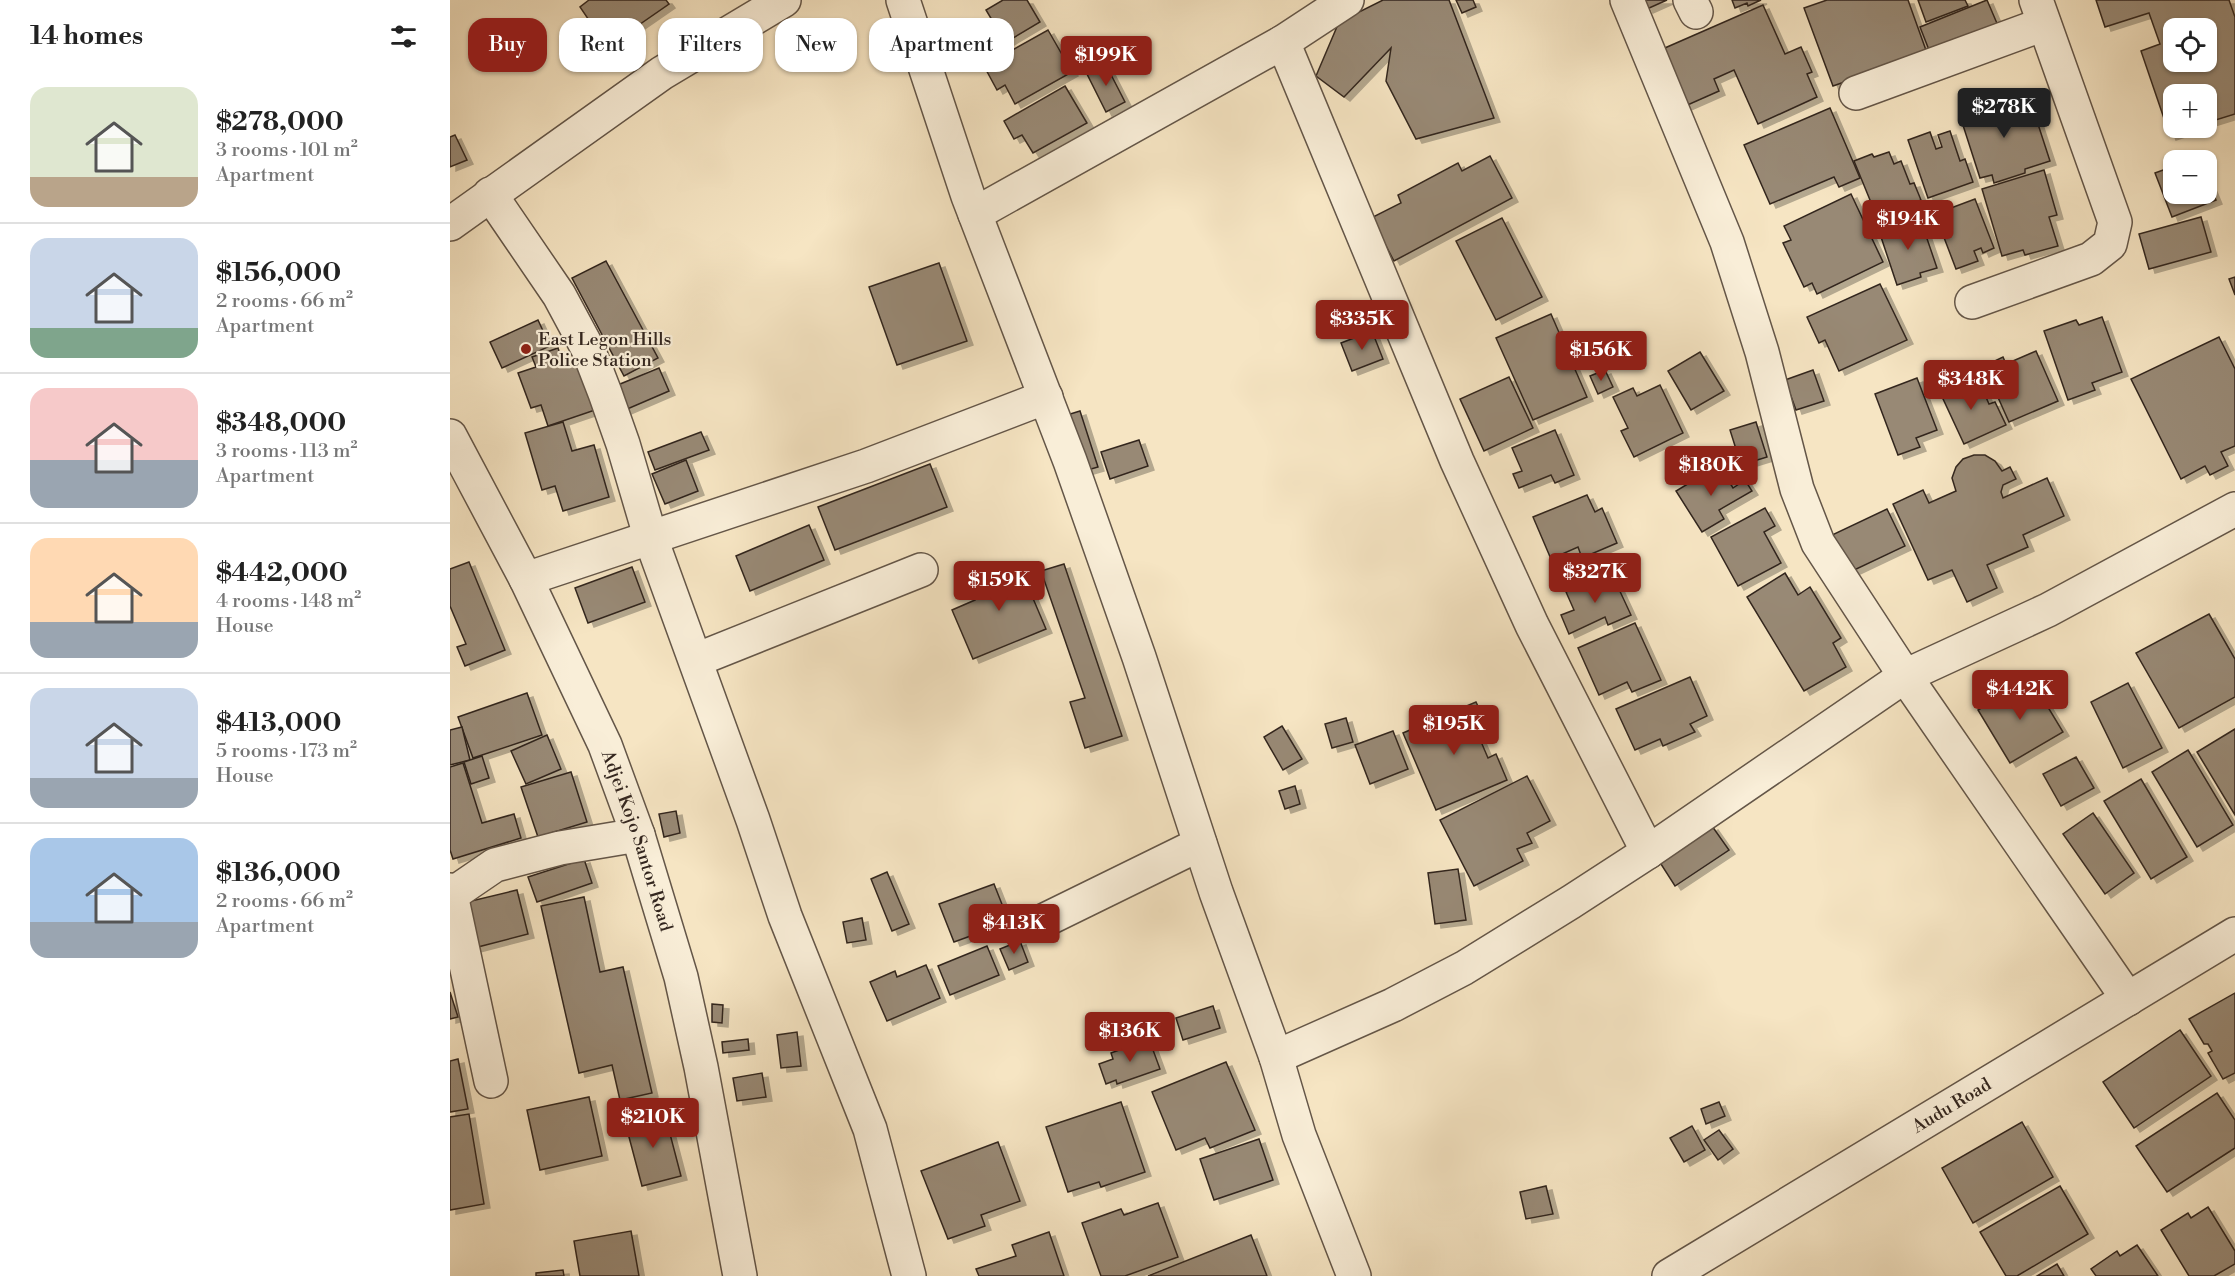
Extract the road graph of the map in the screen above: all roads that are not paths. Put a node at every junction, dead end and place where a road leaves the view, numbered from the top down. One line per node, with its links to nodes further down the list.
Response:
1 (784, 0): 8 (street)
2 (903, 0): 9 (street)
3 (1347, 0): 6 (street)
4 (1627, 0): 19 (street)
5 (2040, 12): 7 (street); 11 (street)
6 (1283, 42): 9 (street); 22 (street)
7 (1856, 93)
8 (490, 194): 10 (street); 15 (street)
9 (975, 214): 12 (street)
10 (450, 224)
11 (1972, 302)
12 (1046, 397): 15 (street); 21 (street)
13 (450, 436): 17 (street, Adjei Kojo Santor Road)
14 (2235, 509): 19 (street)
15 (651, 538): 17 (street); 18 (street)
16 (921, 570): 18 (street)
17 (526, 579): 20 (street, Adjei Kojo Santor Road)
18 (696, 660): 30 (street)
19 (1905, 676): 22 (street); 26 (street)
20 (638, 835): 23 (street); 29 (street, Adjei Kojo Santor Road)
21 (1200, 844): 24 (street); 27 (street)
22 (1648, 852): 27 (street)
23 (451, 893): 28 (street)
24 (1043, 921)
25 (2235, 934): 26 (street, Audu Road)
26 (2128, 999): 32 (street, Audu Road)
27 (1276, 1057): 31 (street)
28 (491, 1082)
29 (740, 1276)
30 (909, 1276)
31 (1353, 1276)
32 (1669, 1276)

